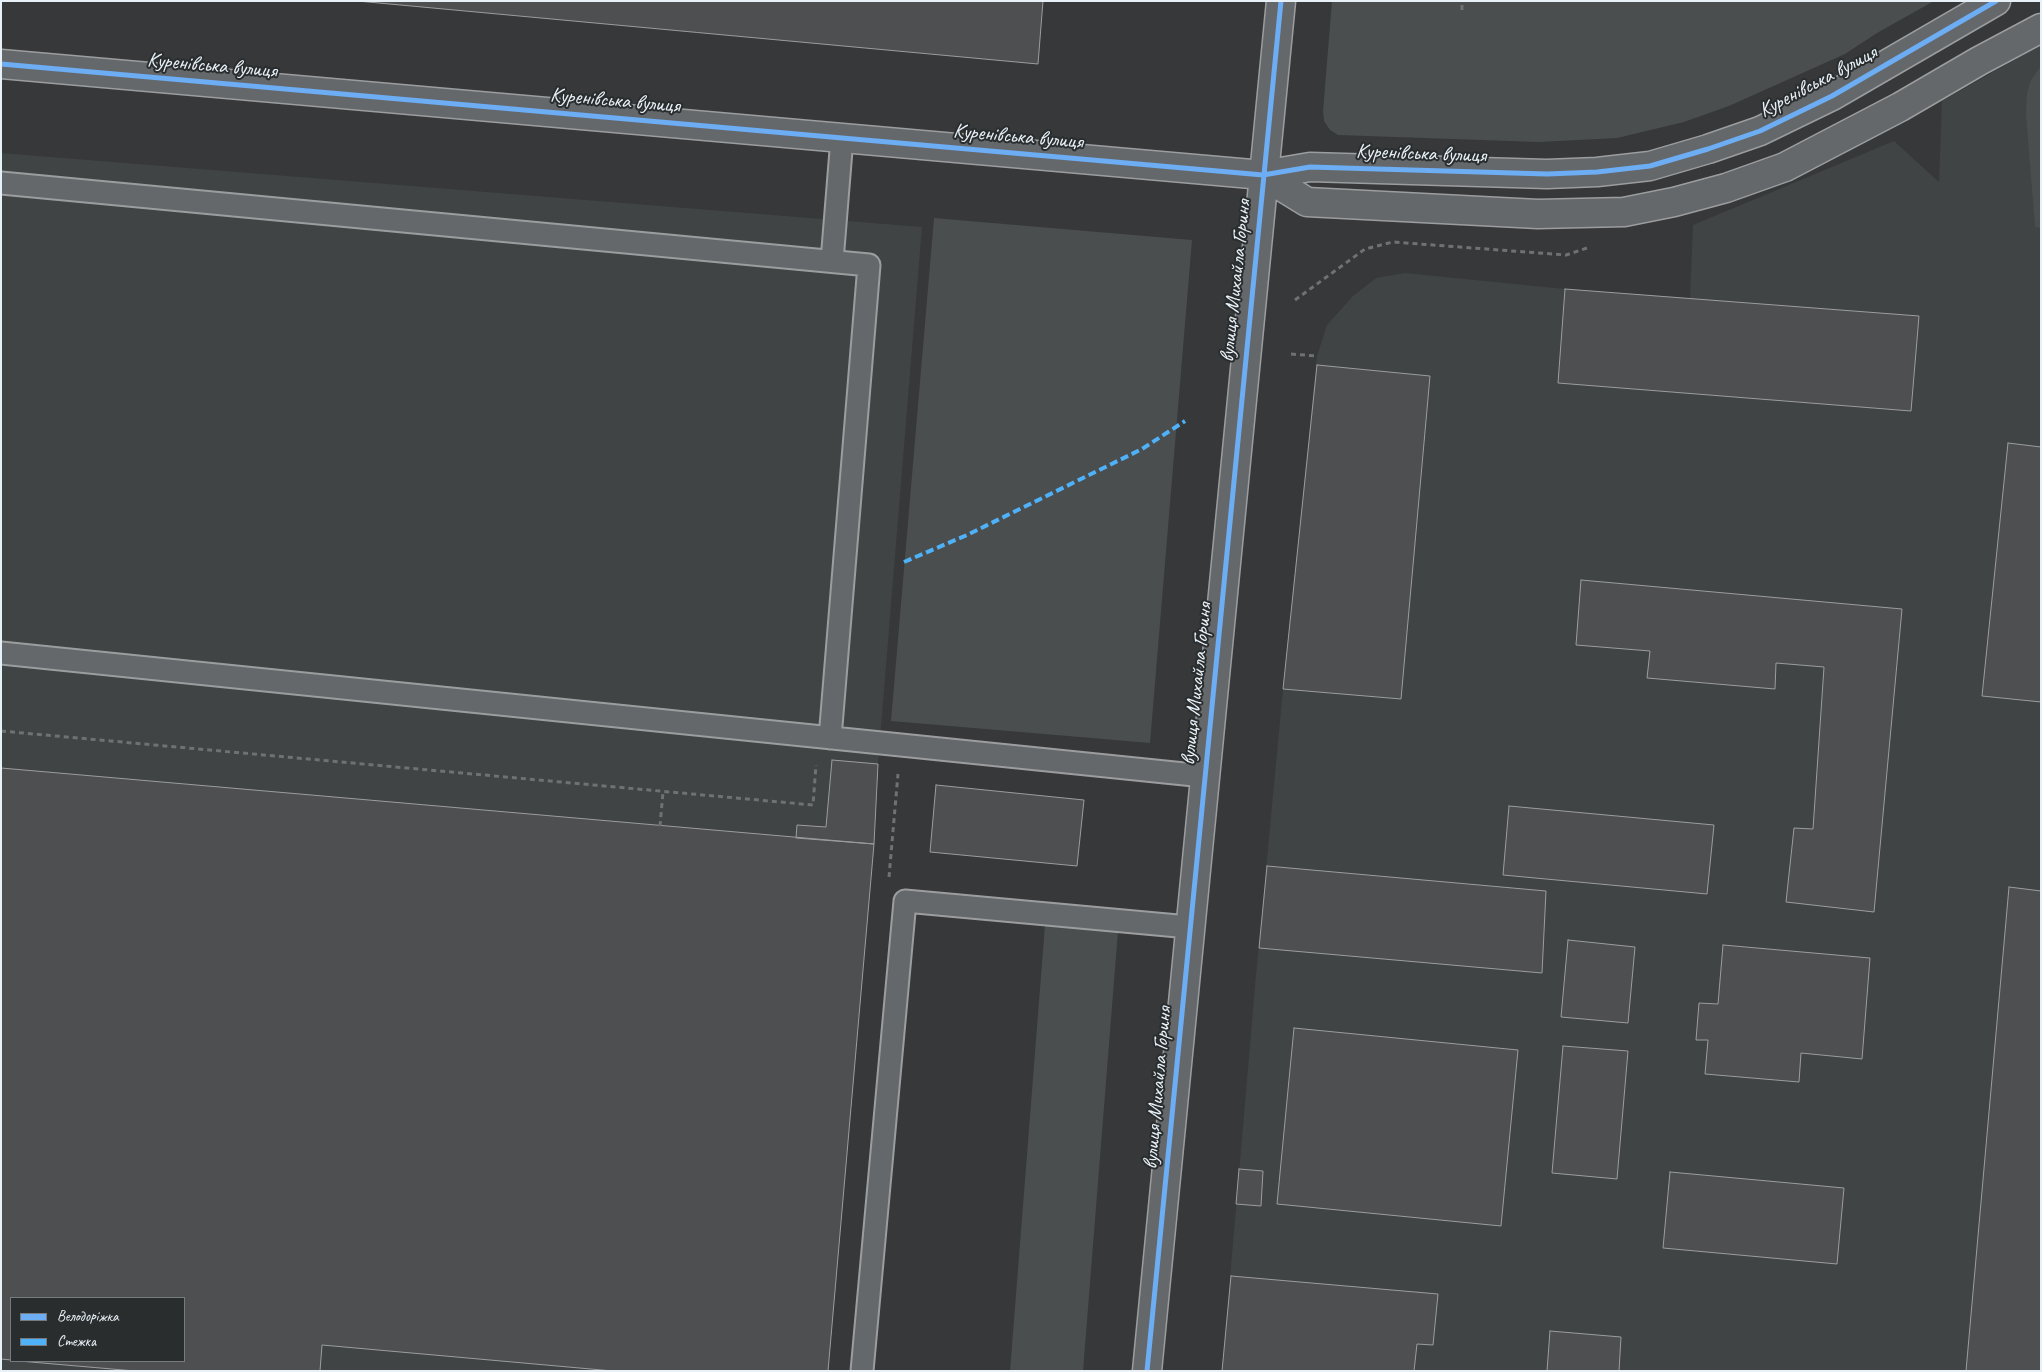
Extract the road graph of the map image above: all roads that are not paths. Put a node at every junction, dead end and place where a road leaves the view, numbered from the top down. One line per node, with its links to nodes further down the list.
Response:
1 (1281, 1): 6 (street, вулиця Михайла Гориня)
2 (1996, 1): 6 (street, Куренівська вулиця)
3 (2041, 28): 6 (street, Куренівська вулиця)
4 (1, 64): 5 (street, Куренівська вулиця)
5 (842, 138): 6 (street, Куренівська вулиця); 8 (lane)
6 (1263, 174): 11 (street, вулиця Михайла Гориня)
7 (1, 183): 8 (lane)
8 (832, 262): 10 (lane)
9 (1, 653): 10 (lane)
10 (830, 738): 11 (lane)
11 (1204, 776): 12 (street, вулиця Михайла Гориня)
12 (1190, 927): 13 (lane); 14 (street, вулиця Михайла Гориня)
13 (862, 1371)
14 (1147, 1371)

